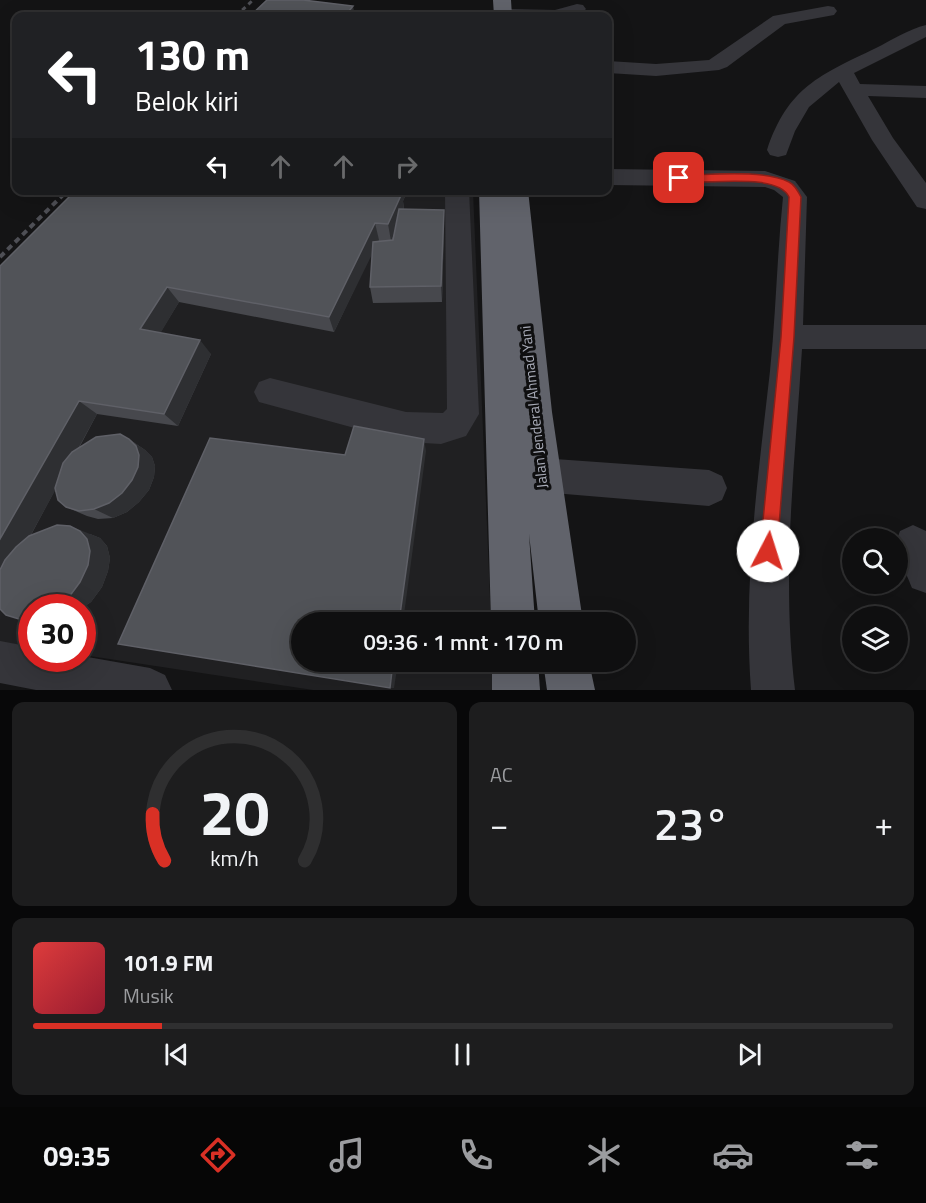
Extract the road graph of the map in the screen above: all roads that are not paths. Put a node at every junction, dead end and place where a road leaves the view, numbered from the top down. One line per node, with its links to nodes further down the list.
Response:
1 (484, 0): 4 (highway)
2 (577, 9): 5 (street)
3 (828, 11): 7 (street)
4 (498, 12)
5 (566, 12)
6 (926, 30): 8 (street)
7 (612, 67)
8 (848, 80): 9 (street); 10 (street); 15 (street)
9 (926, 92)
10 (778, 150)
11 (612, 177): 16 (street)
12 (457, 195): 18 (street)
13 (504, 195): 19 (highway, Jalan Jenderal Ahmad Yani)
14 (504, 195): 21 (highway, Jalan Jenderal Ahmad Yani)
15 (926, 201)
16 (788, 337): 17 (street); 29 (street)
17 (926, 337)
18 (270, 392)
19 (541, 475): 20 (street); 22 (highway, Jalan Jenderal Ahmad Yani)
20 (709, 488)
21 (513, 612)
22 (560, 612)
23 (0, 662): 26 (street)
24 (515, 672): 27 (highway)
25 (568, 672): 28 (highway)
26 (150, 690)
27 (516, 690)
28 (570, 690)
29 (773, 690)

